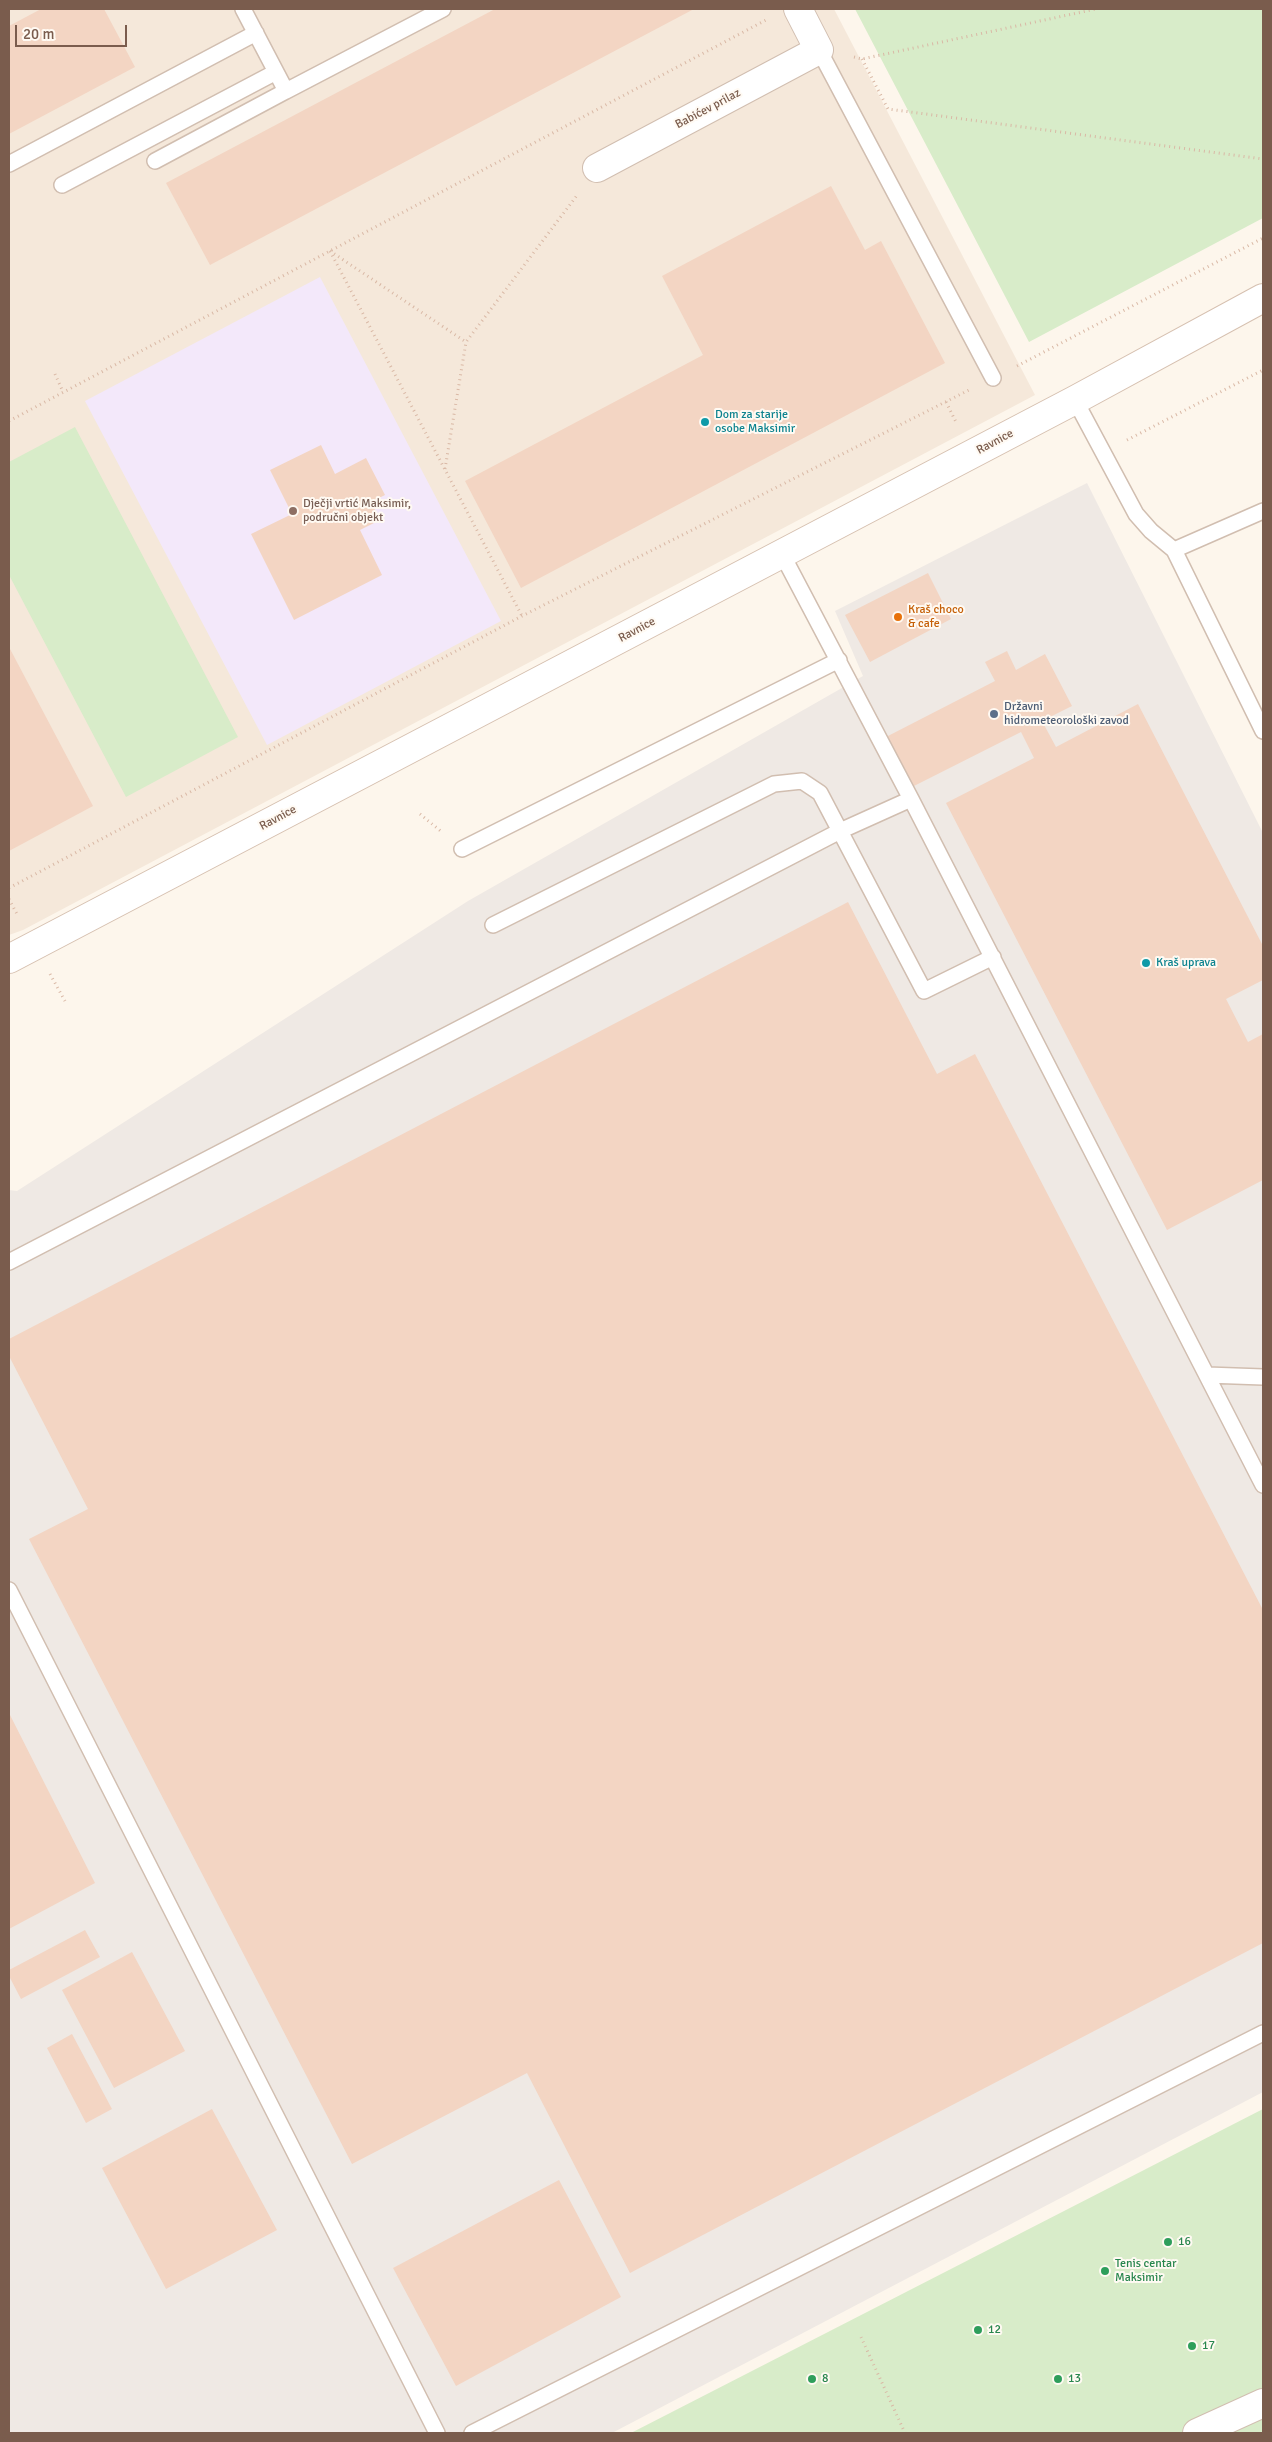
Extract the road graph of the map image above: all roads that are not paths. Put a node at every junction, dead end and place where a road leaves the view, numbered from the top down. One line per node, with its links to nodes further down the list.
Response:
1 (243, 9): 4 (lane)
2 (443, 9): 7 (lane)
3 (798, 9): 5 (street)
4 (256, 33): 6 (lane); 9 (lane)
5 (819, 50): 10 (street, Babićev prilaz); 13 (lane)
6 (276, 72): 7 (lane); 11 (lane)
7 (286, 92): 8 (lane)
8 (155, 161)
9 (9, 164)
10 (597, 168)
11 (62, 185)
12 (1263, 298): 14 (street, Ravnice)
13 (993, 378)
14 (1075, 400): 16 (lane); 17 (street, Ravnice)
15 (1263, 511): 16 (lane)
16 (1174, 550): 19 (lane)
17 (782, 554): 18 (lane); 25 (street, Ravnice)
18 (839, 660): 20 (lane); 22 (lane)
19 (1263, 731)
20 (911, 798): 21 (lane); 24 (lane)
21 (840, 831): 23 (lane); 24 (lane); 26 (lane)
22 (462, 849)
23 (493, 925)
24 (993, 957): 27 (lane)
25 (9, 959)
26 (9, 1262)
27 (1206, 1375): 28 (lane); 29 (lane)
28 (1263, 1376)
29 (1263, 1485)
30 (9, 1590): 33 (lane)
31 (1263, 2034): 34 (lane)
32 (1263, 2403): 35 (street)
33 (437, 2433)
34 (472, 2433)
35 (1197, 2433)

